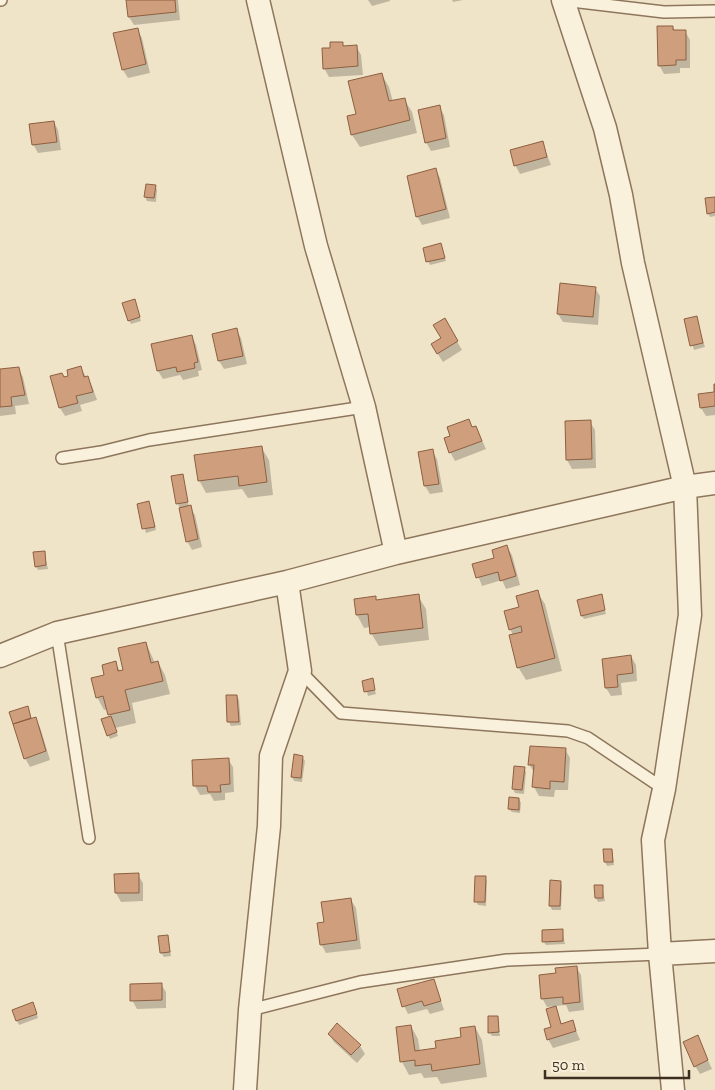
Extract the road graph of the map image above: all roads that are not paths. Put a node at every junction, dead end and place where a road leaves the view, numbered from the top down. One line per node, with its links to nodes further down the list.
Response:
1 (258, 0): 4 (street)
2 (563, 0): 3 (lane); 7 (street)
3 (715, 11)
4 (364, 407): 5 (lane); 8 (street)
5 (62, 458)
6 (715, 483): 7 (street)
7 (685, 486): 8 (street); 13 (street)
8 (396, 553): 9 (street)
9 (287, 582): 10 (street); 12 (street)
10 (57, 633): 11 (street); 14 (lane)
11 (0, 656)
12 (300, 671): 13 (lane); 17 (street)
13 (664, 789): 16 (street)
14 (89, 838)
15 (715, 951): 16 (street)
16 (660, 954): 17 (lane); 19 (street)
17 (250, 1010): 18 (street)
18 (245, 1090)
19 (673, 1090)

